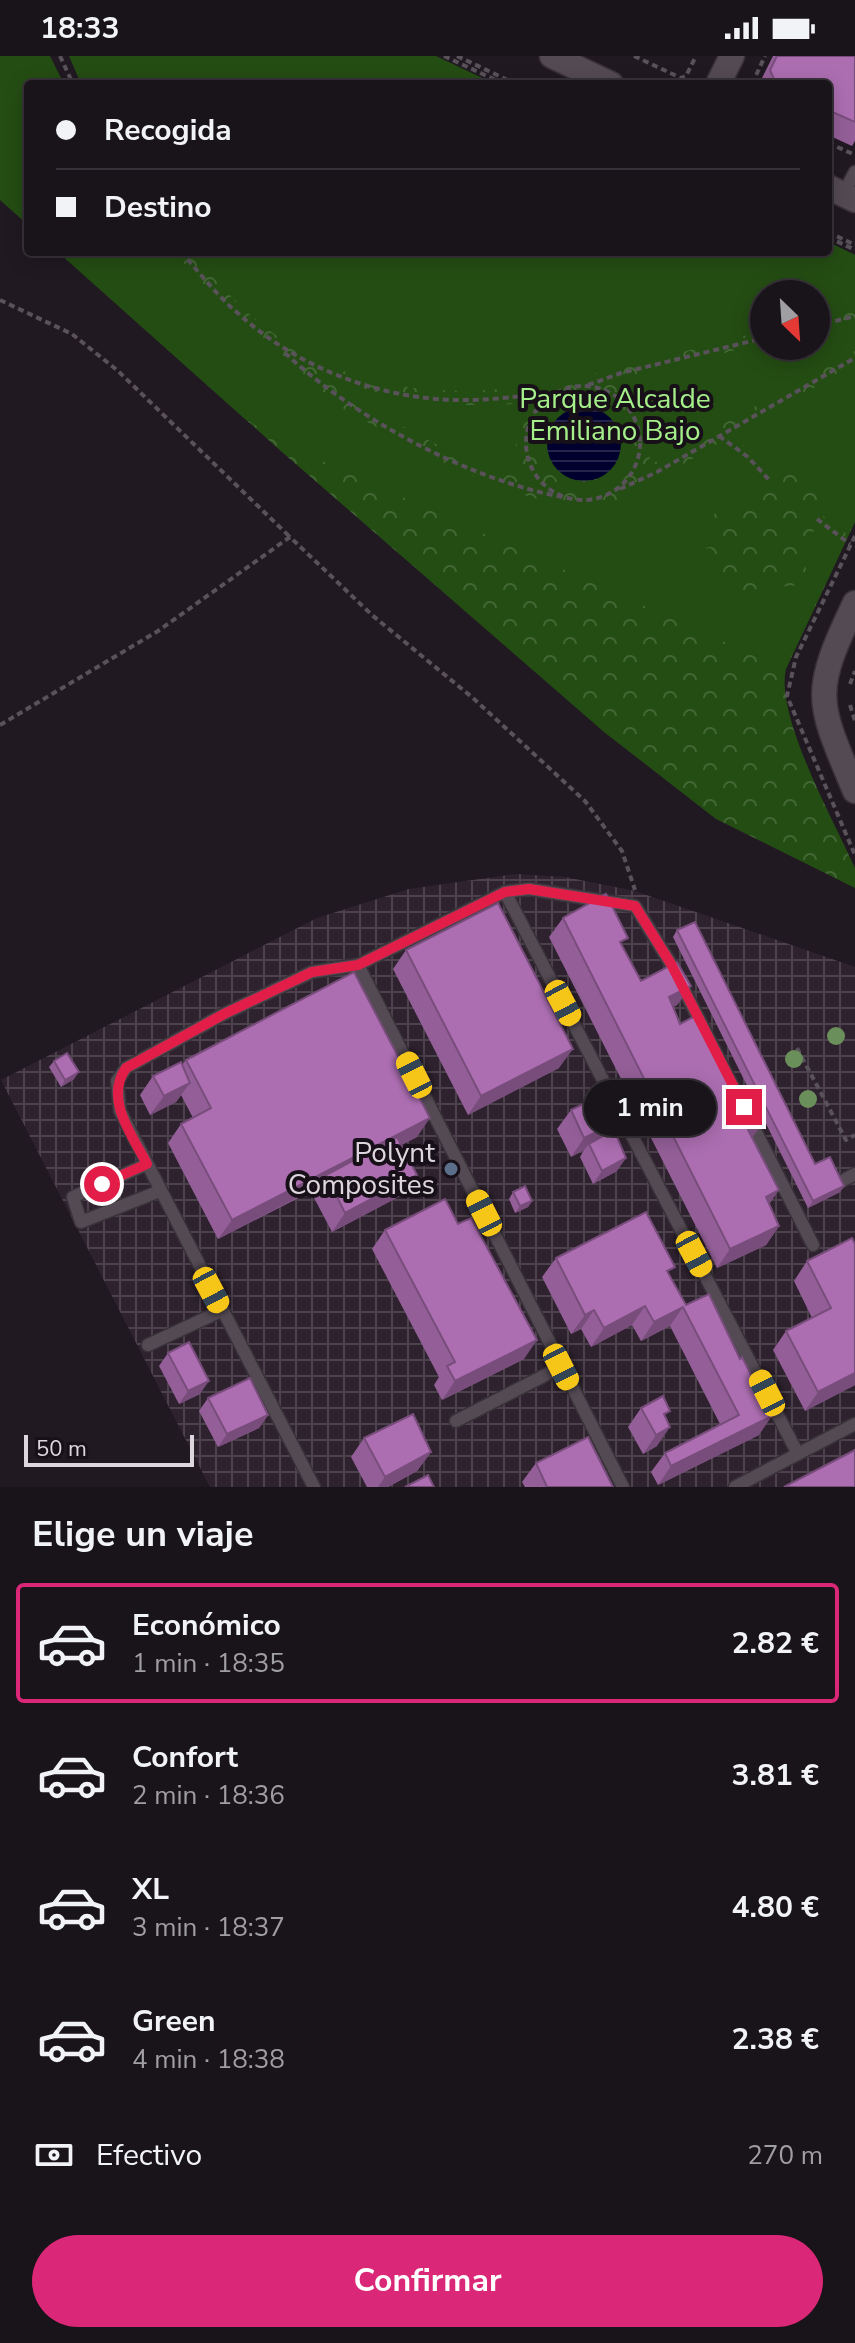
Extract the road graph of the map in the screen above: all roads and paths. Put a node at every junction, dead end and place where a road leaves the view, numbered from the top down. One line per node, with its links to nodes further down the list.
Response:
1 (60, 56): 10 (path)
2 (444, 56): 11 (path)
3 (457, 56): 12 (path)
4 (552, 56): 13 (street)
5 (634, 56): 9 (path)
6 (696, 56): 9 (path)
7 (732, 56): 15 (street)
8 (765, 56): 16 (path)
9 (676, 76): 14 (path)
10 (71, 80)
11 (495, 80)
12 (508, 80)
13 (603, 80)
14 (674, 80)
15 (720, 80)
16 (754, 80)
17 (832, 145): 18 (path)
18 (855, 156)
19 (855, 172): 20 (lane)
20 (842, 194)
21 (832, 236): 22 (path)
22 (855, 247)
23 (185, 256): 28 (path)
24 (0, 300): 38 (path)
25 (855, 316): 26 (path)
26 (830, 322)
27 (750, 341): 30 (path)
28 (278, 346): 31 (path); 35 (path)
29 (855, 358): 32 (path)
30 (585, 386): 31 (path); 34 (path)
31 (558, 392): 35 (path)
32 (719, 436): 33 (path); 34 (path)
33 (771, 482)
34 (605, 495): 35 (path)
35 (568, 498)
36 (817, 519): 39 (path)
37 (855, 536): 39 (path)
38 (290, 537): 44 (path); 47 (path)
39 (851, 545): 41 (path)
40 (855, 603): 45 (street)
41 (796, 657)
42 (855, 671): 43 (path)
43 (855, 721)
44 (0, 725)
45 (855, 791)
46 (505, 892): 47 (lane); 48 (lane); 61 (lane)
47 (635, 906): 55 (lane)
48 (358, 965): 51 (lane); 58 (lane)
49 (797, 1048): 50 (path)
50 (855, 1135)
51 (147, 1164): 54 (lane); 54 (lane)
52 (855, 1174): 53 (lane)
53 (840, 1182)
54 (160, 1191): 56 (lane)
55 (813, 1245)
56 (221, 1311): 57 (lane); 62 (lane)
57 (148, 1345)
58 (561, 1367): 59 (lane); 63 (lane)
59 (456, 1421)
60 (855, 1424): 61 (lane)
61 (798, 1454): 64 (lane)
62 (314, 1487)
63 (623, 1487)
64 (735, 1487)

